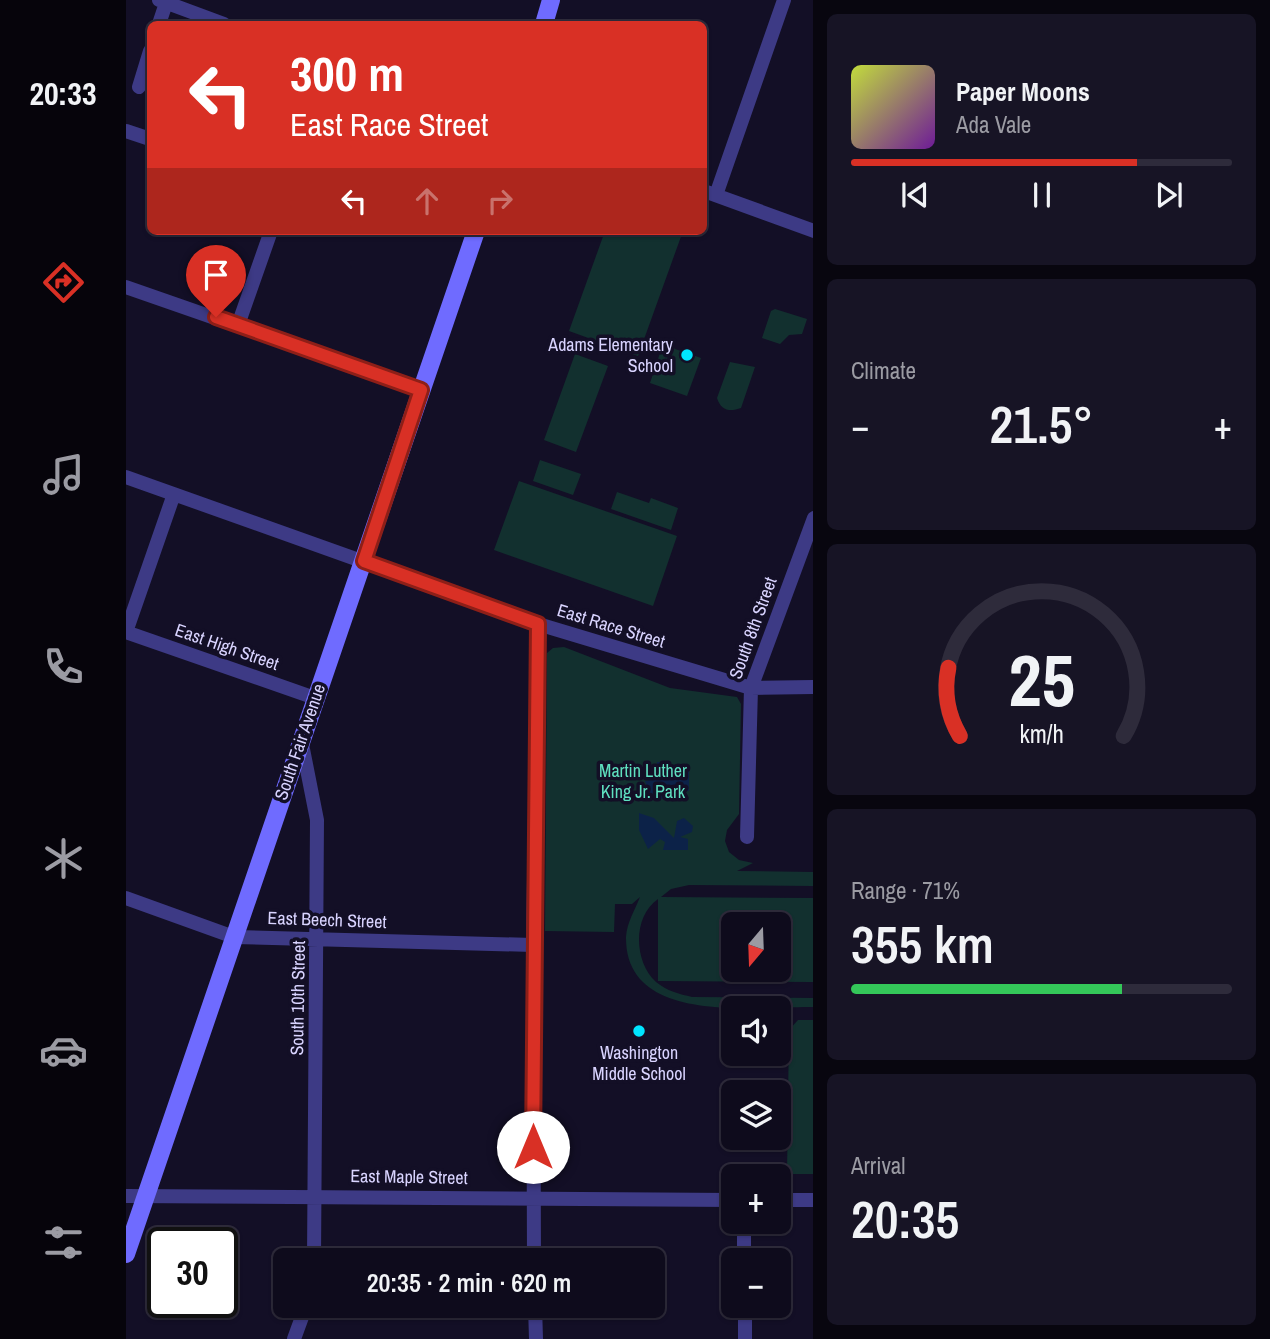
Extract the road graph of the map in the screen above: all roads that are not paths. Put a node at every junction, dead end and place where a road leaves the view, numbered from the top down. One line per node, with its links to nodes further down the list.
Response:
1 (551, 0): 6 (street)
2 (785, 0): 11 (street)
3 (164, 1): 4 (street); 5 (street)
4 (160, 21)
5 (216, 21)
6 (545, 21)
7 (147, 61): 8 (street)
8 (139, 88)
9 (126, 131): 10 (street)
10 (147, 138)
11 (710, 193): 12 (street)
12 (813, 231)
13 (270, 235): 16 (street)
14 (475, 235): 17 (street, South Fair Avenue)
15 (126, 287): 16 (street)
16 (238, 325): 17 (street)
17 (421, 390): 21 (street, South Fair Avenue)
18 (126, 477): 19 (street, East Race Street)
19 (174, 494): 21 (street, East Race Street); 23 (street)
20 (813, 518): 25 (street, South 8th Street)
21 (364, 561): 22 (street, East Race Street); 26 (street, South Fair Avenue)
22 (538, 624): 25 (street, East Race Street); 32 (street)
23 (126, 632): 26 (street, East High Street)
24 (813, 687): 25 (street, East Race Street)
25 (751, 688): 28 (street, South 8th Street)
26 (315, 698): 27 (street, South Fair Avenue)
27 (301, 739): 30 (street, South Fair Avenue); 31 (street, South 10th Street)
28 (747, 838)
29 (126, 898): 30 (street, East Beech Street)
30 (234, 937): 31 (street, East Beech Street); 35 (street, South Fair Avenue)
31 (318, 940): 32 (street, East Beech Street); 33 (street, South 10th Street)
32 (533, 945): 36 (street)
33 (316, 1195): 35 (street, East Maple Street); 36 (street, East Maple Street); 40 (street, South 10th Street)
34 (126, 1196): 35 (street, East Maple Street)
35 (146, 1196): 42 (street, South Fair Avenue)
36 (533, 1198): 37 (street, East Maple Street); 41 (street)
37 (721, 1200)
38 (791, 1200): 39 (street)
39 (813, 1200)
40 (314, 1248)
41 (534, 1248)
42 (126, 1254)
43 (302, 1318): 46 (street)
44 (535, 1318): 47 (street)
45 (745, 1318): 48 (street)
46 (294, 1339)
47 (536, 1339)
48 (745, 1339)

